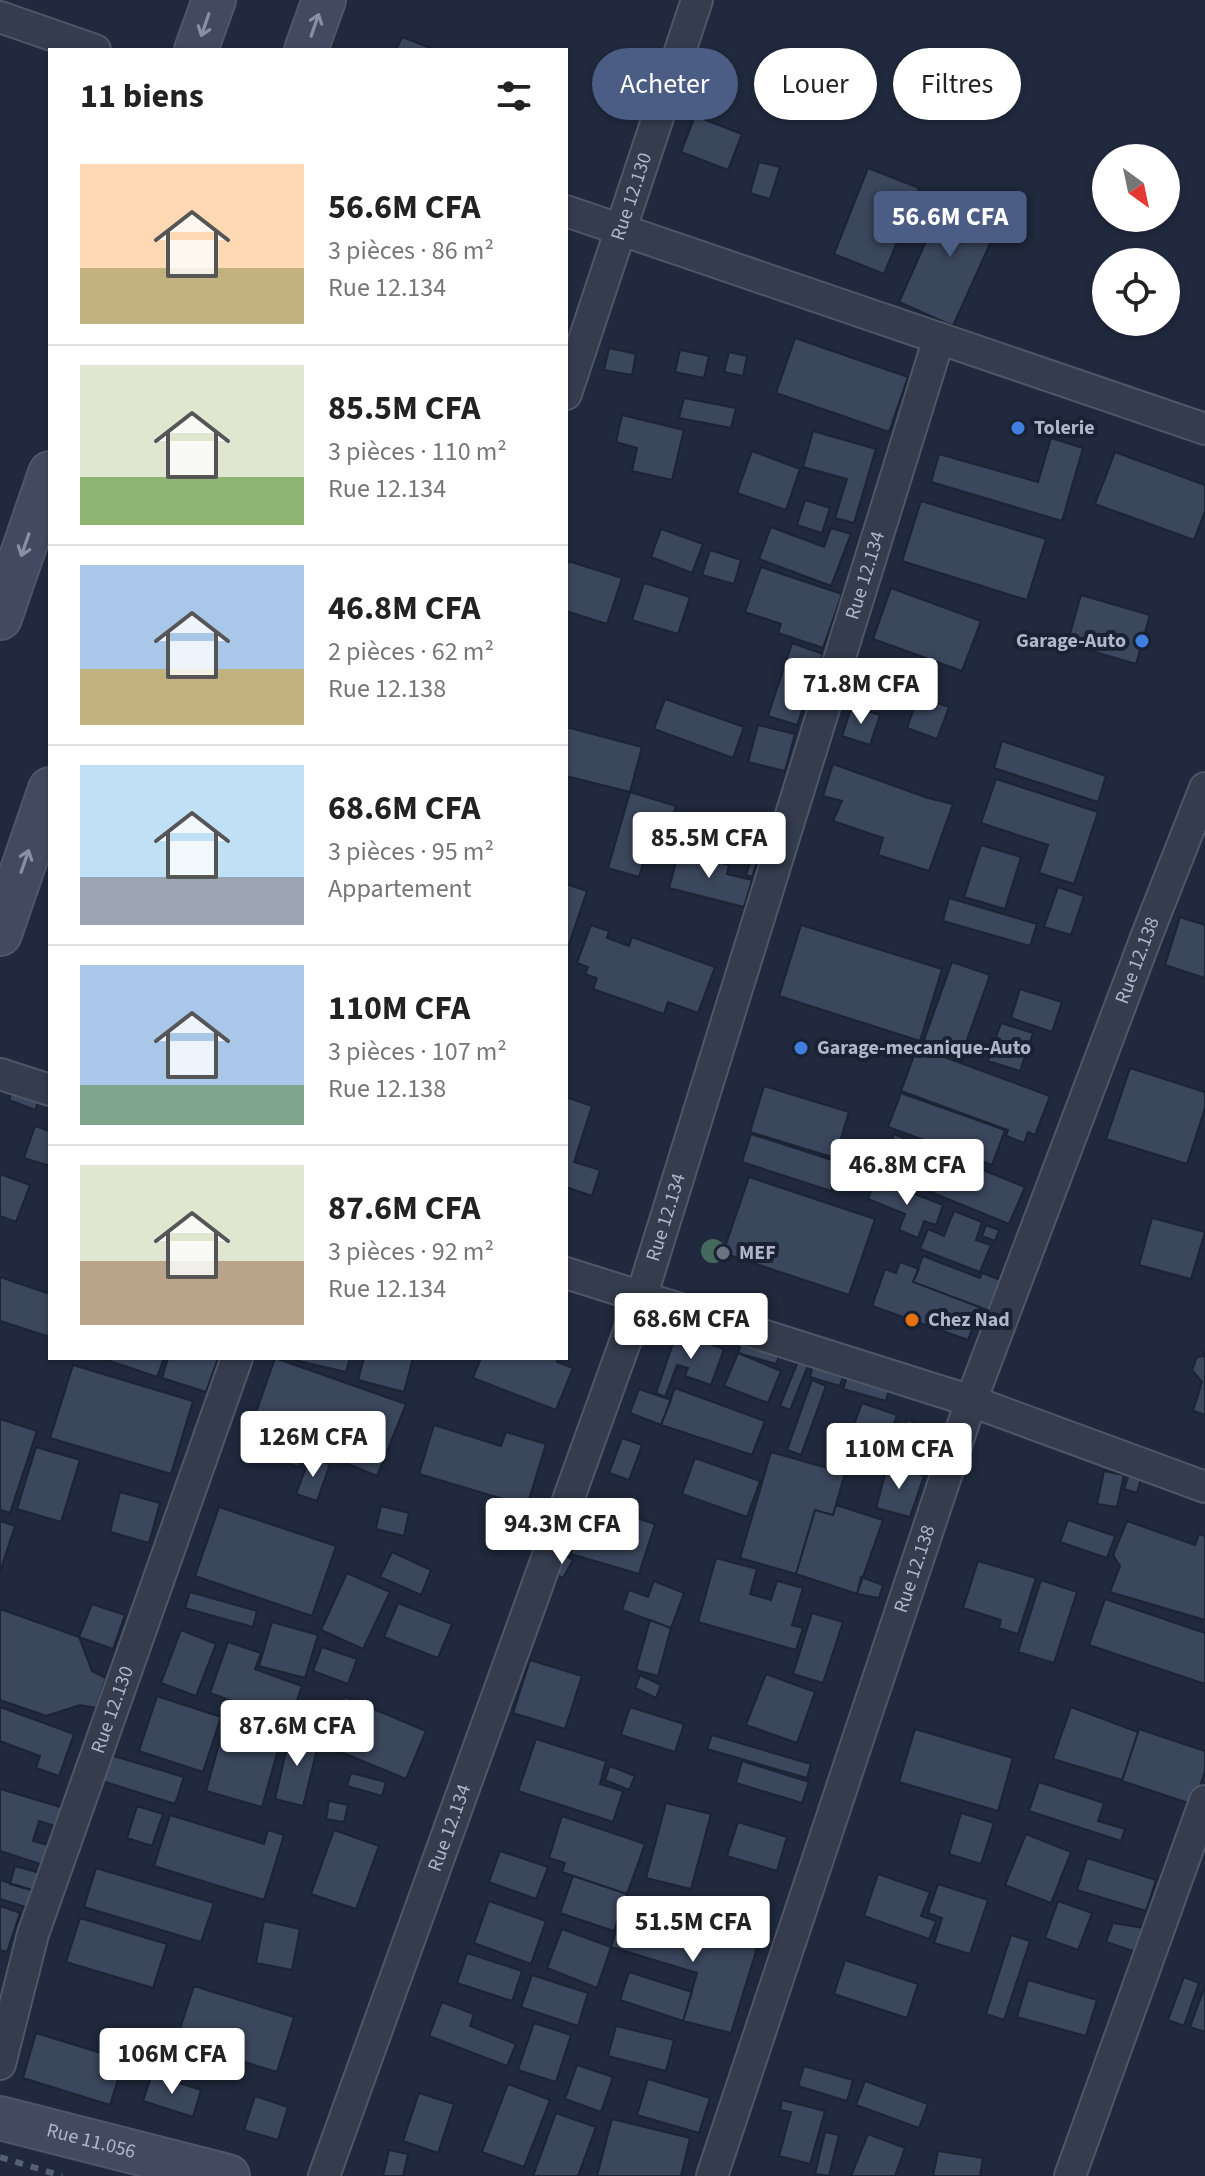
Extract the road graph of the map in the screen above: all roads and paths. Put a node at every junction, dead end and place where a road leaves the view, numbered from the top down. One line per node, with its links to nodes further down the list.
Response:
1 (214, 0): 6 (main road, one-way to 6)
2 (324, 0): 7 (main road, one-way to 2)
3 (697, 0): 9 (street, Rue 12.130)
4 (0, 17): 5 (street)
5 (89, 48)
6 (197, 48)
7 (307, 48)
8 (568, 212): 9 (street)
9 (621, 230): 10 (street); 11 (street, Rue 12.130)
10 (939, 338): 12 (street); 21 (street, Rue 12.134)
11 (568, 388)
12 (1205, 429)
13 (48, 479): 14 (main road, one-way to 14)
14 (0, 618)
15 (1205, 788): 23 (street, Rue 12.138)
16 (48, 795): 17 (main road, one-way to 16)
17 (0, 934)
18 (0, 1074): 19 (street)
19 (48, 1089)
20 (568, 1274): 21 (street)
21 (641, 1298): 23 (street); 29 (street, Rue 12.134)
22 (236, 1360): 26 (street, Rue 12.130)
23 (971, 1401): 24 (street); 30 (street, Rue 12.138)
24 (1205, 1487)
25 (1205, 1801): 31 (street)
26 (0, 2064)
27 (0, 2118): 28 (main road, Rue 11.056)
28 (228, 2176)
29 (324, 2176)
30 (712, 2176)
31 (1070, 2176)

